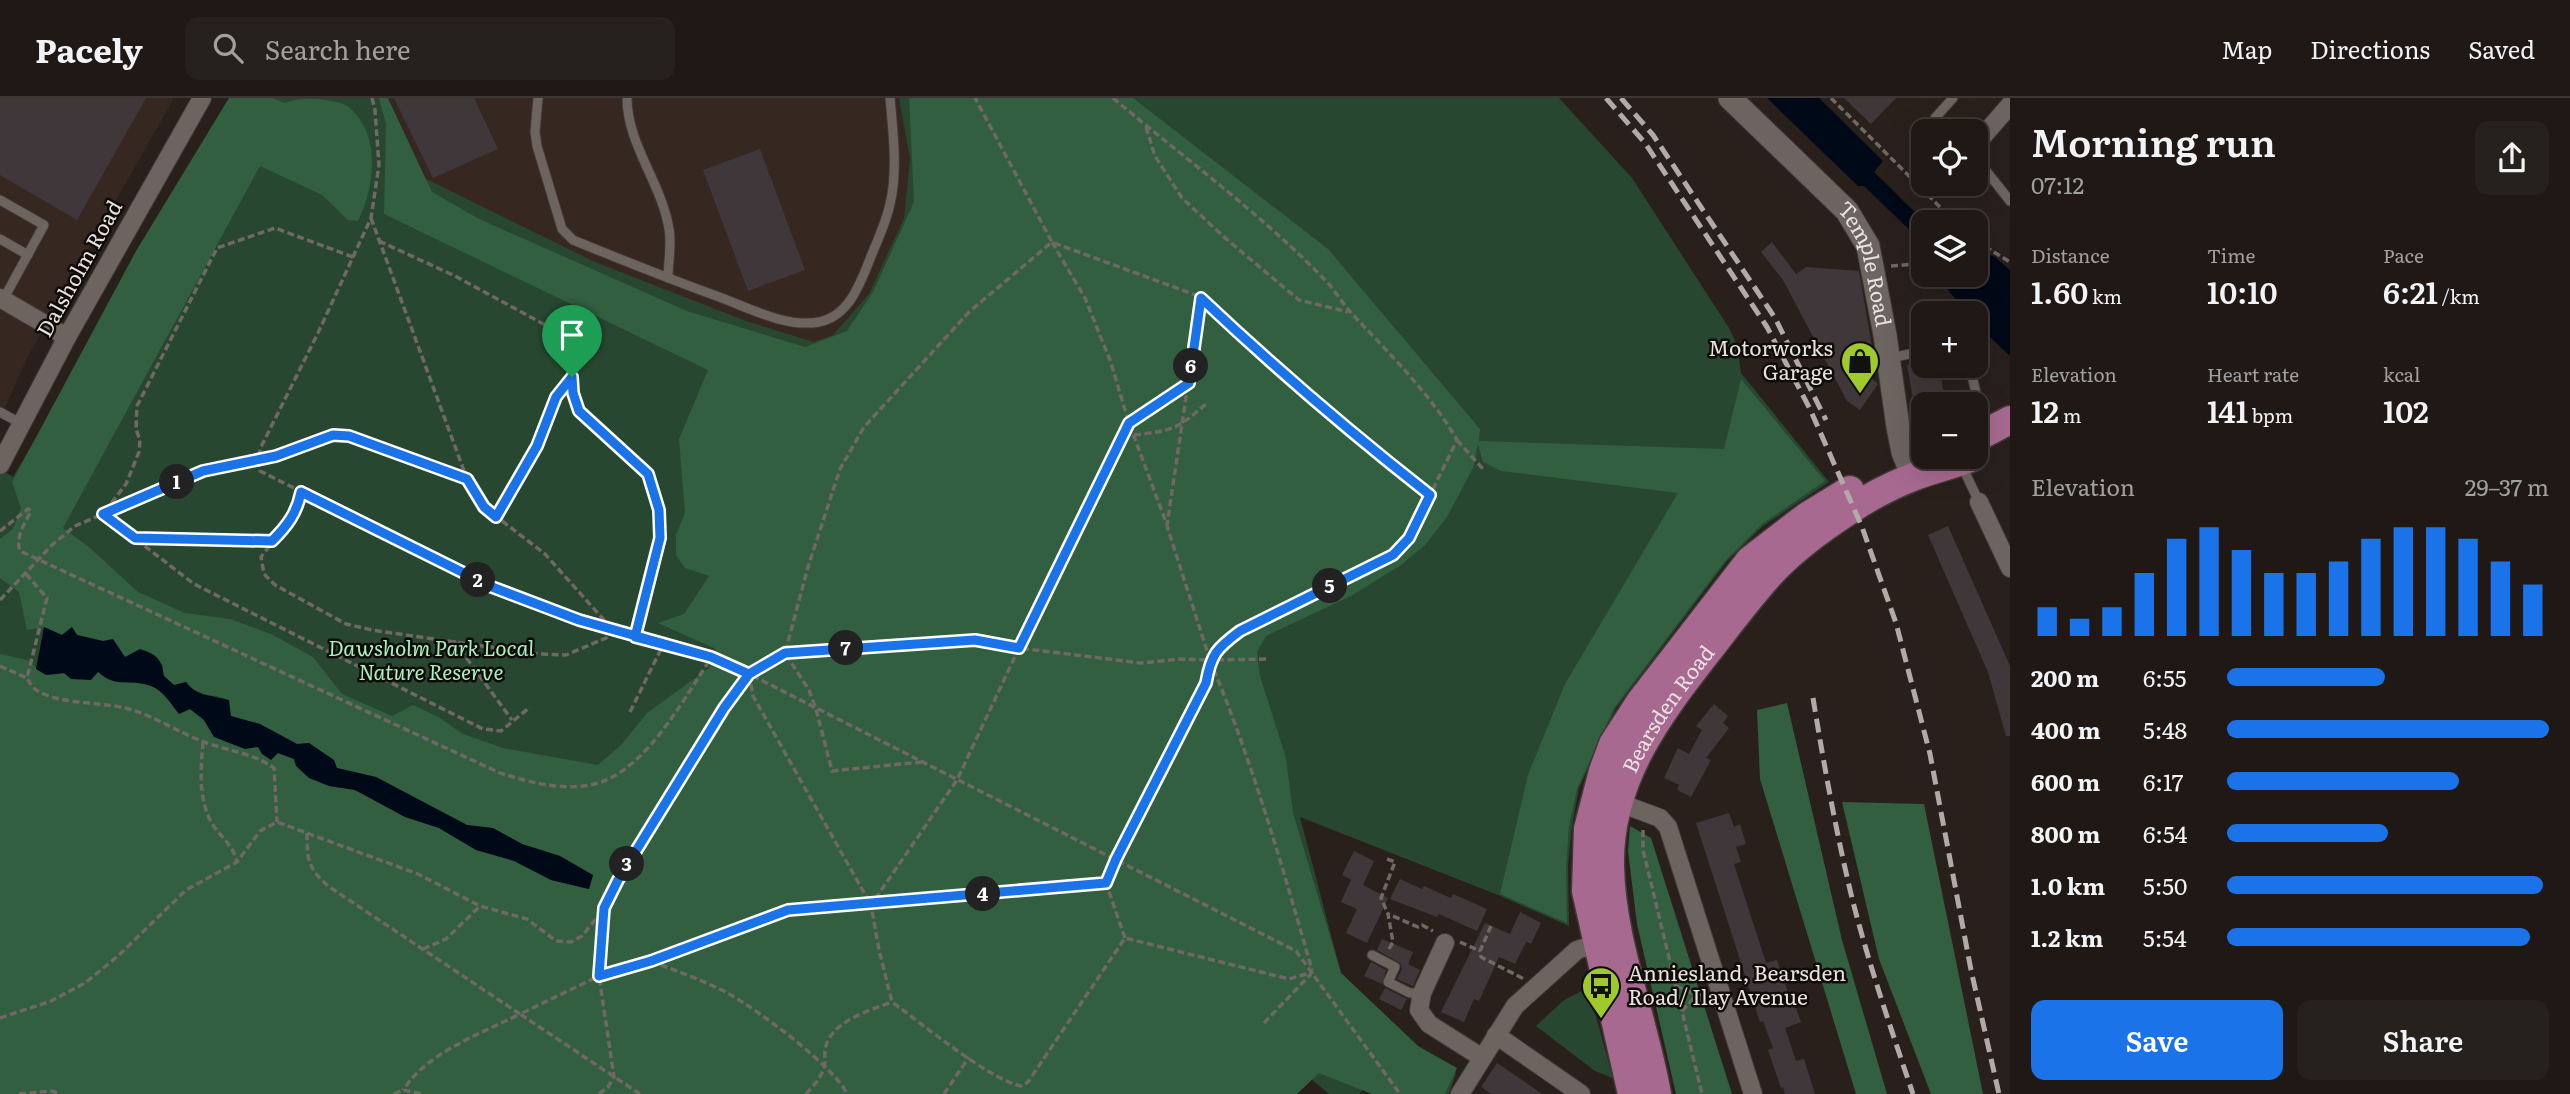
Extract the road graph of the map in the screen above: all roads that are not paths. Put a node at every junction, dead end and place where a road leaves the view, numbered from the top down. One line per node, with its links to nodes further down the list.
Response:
1 (202, 98): 17 (street, Dalsholm Road)
2 (538, 98): 15 (lane)
3 (627, 98): 15 (lane)
4 (890, 98): 15 (lane)
5 (1730, 98): 19 (street, Temple Road)
6 (1953, 98): 8 (lane)
7 (2010, 105): 9 (street)
8 (1935, 118)
9 (1988, 130)
10 (1988, 173): 12 (lane)
11 (0, 200): 14 (lane)
12 (2010, 201)
13 (0, 239): 14 (lane)
14 (28, 255): 16 (lane)
15 (667, 278)
16 (2, 299): 17 (street)
17 (67, 337): 22 (street, Dalsholm Road)
18 (1911, 354): 19 (lane)
19 (1888, 359): 26 (street, Temple Road)
20 (0, 412): 22 (lane)
21 (2010, 420): 23 (main road)
22 (22, 424): 27 (street, Dalsholm Road)
23 (1988, 432)
24 (2010, 439): 25 (main road, Bearsden Road)
25 (1988, 449)
26 (1911, 455)
27 (0, 465)
28 (1911, 469): 32 (main road, Bearsden Road)
29 (1972, 469): 30 (lane)
30 (1979, 502): 31 (street)
31 (2009, 561)
32 (1736, 596): 33 (main road, Bearsden Road); 35 (main road, Bearsden Road)
33 (1617, 802): 35 (main road, Bearsden Road); 44 (street)
34 (1448, 940): 37 (street)
35 (1608, 941): 38 (street); 42 (main road, Bearsden Road); 43 (main road, Bearsden Road)
36 (1372, 955): 37 (lane)
37 (1422, 993): 39 (street)
38 (1496, 1035): 39 (street); 41 (street)
39 (1481, 1057): 40 (street)
40 (1460, 1094)
41 (1581, 1094)
42 (1632, 1094)
43 (1657, 1094)
44 (1753, 1094)

